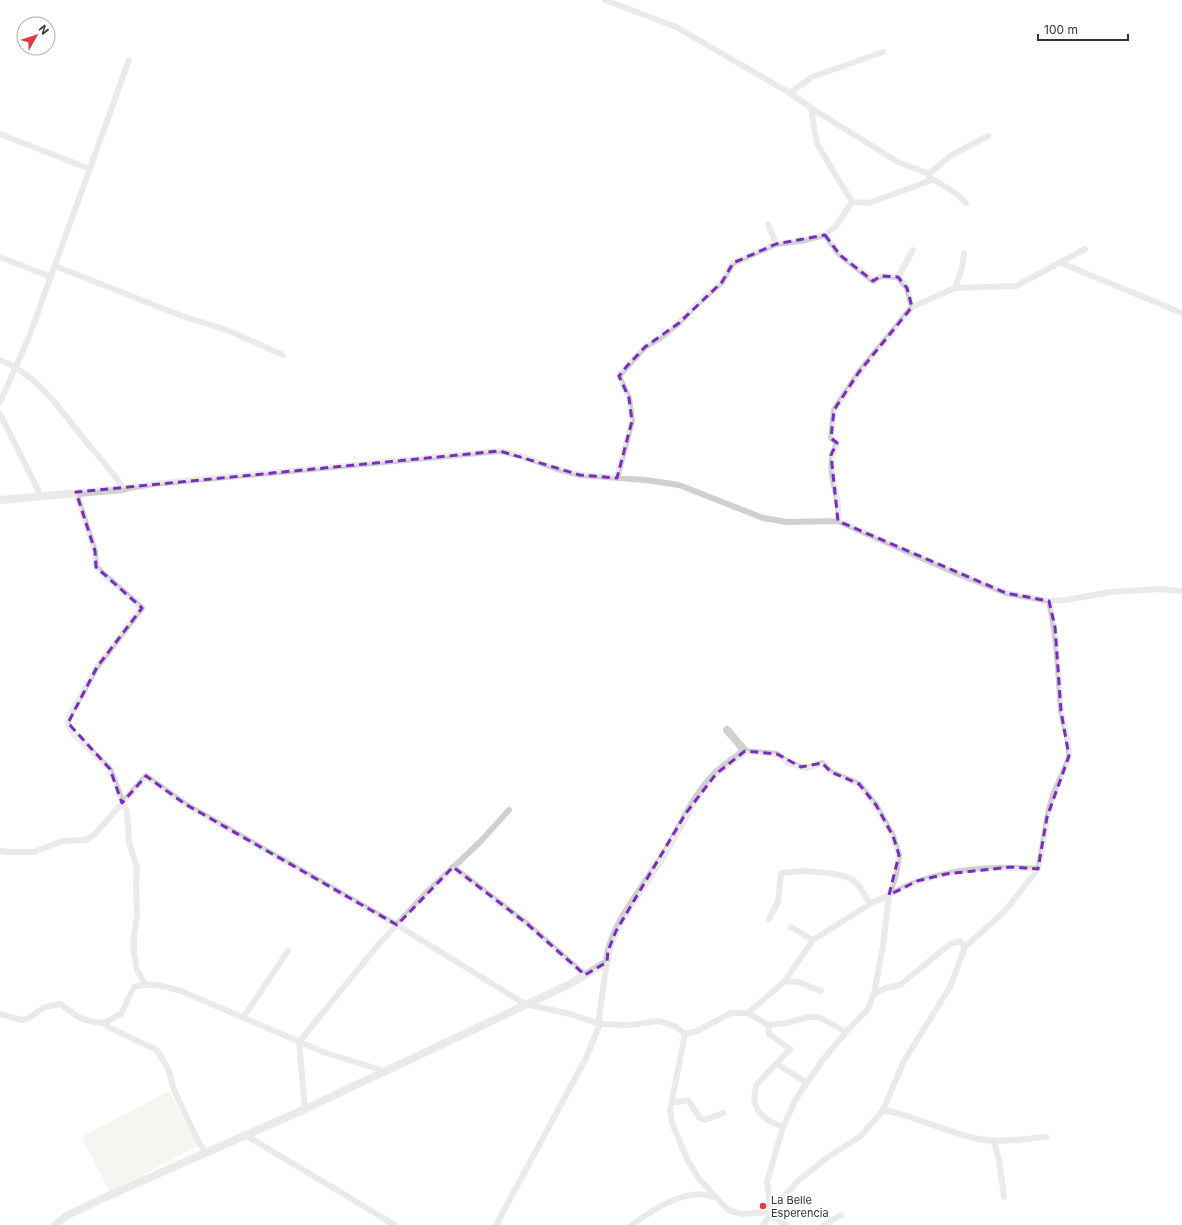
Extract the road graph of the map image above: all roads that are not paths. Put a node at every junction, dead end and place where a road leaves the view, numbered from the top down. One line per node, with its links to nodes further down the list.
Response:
1 (605, 0): 4 (street)
2 (883, 52): 4 (street)
3 (129, 60): 8 (street)
4 (790, 93): 5 (street)
5 (811, 108): 9 (street); 10 (street)
6 (0, 134): 8 (street)
7 (988, 136): 9 (street)
8 (90, 169): 20 (street)
9 (929, 176): 10 (street); 11 (street)
10 (852, 202): 13 (street)
11 (966, 203)
12 (768, 224): 14 (street)
13 (825, 235): 14 (street); 22 (street)
14 (776, 244): 31 (street)
15 (1085, 249): 19 (street)
16 (913, 250): 22 (street)
17 (964, 252): 23 (street)
18 (0, 257): 21 (street)
19 (1061, 263): 23 (street); 25 (street)
20 (55, 266): 21 (street); 26 (street)
21 (51, 277): 28 (street)
22 (898, 277): 24 (street)
23 (955, 288): 24 (street)
24 (912, 307): 36 (street)
25 (1182, 313)
26 (283, 355)
27 (0, 360): 28 (street)
28 (15, 366): 29 (street); 32 (street)
29 (0, 402)
30 (0, 414): 34 (street)
31 (617, 478): 32 (street); 36 (street)
32 (124, 488): 33 (street)
33 (76, 492): 34 (street); 41 (street)
34 (41, 496): 35 (street)
35 (0, 500)
36 (838, 521): 38 (street)
37 (1182, 592): 38 (street)
38 (1049, 600): 45 (street)
39 (727, 730): 40 (street)
40 (745, 751): 46 (street); 54 (street)
41 (122, 803): 43 (street); 49 (street); 57 (street)
42 (509, 810): 44 (street)
43 (0, 850)
44 (453, 867): 49 (street); 55 (street)
45 (1038, 869): 46 (street); 52 (street)
46 (889, 895): 47 (street); 59 (street)
47 (870, 904): 48 (street); 51 (street)
48 (769, 919)
49 (397, 925): 60 (street); 69 (street)
50 (791, 927): 51 (street)
51 (814, 940): 56 (street)
52 (965, 946): 59 (street); 75 (street)
53 (288, 952): 63 (street)
54 (607, 962): 55 (street); 65 (street)
55 (585, 975): 60 (street)
56 (785, 981): 58 (street); 61 (street)
57 (145, 984): 63 (street); 64 (street)
58 (821, 991)
59 (874, 994): 67 (street)
60 (525, 1004): 65 (street); 71 (street)
61 (748, 1013): 66 (street); 68 (street)
62 (1, 1015): 64 (street)
63 (243, 1018): 69 (street)
64 (104, 1023): 81 (street)
65 (600, 1024): 68 (street); 88 (street)
66 (768, 1025): 67 (street); 70 (street)
67 (846, 1032): 72 (street)
68 (685, 1034): 73 (street)
69 (299, 1042): 71 (street); 74 (street)
70 (777, 1064): 72 (street); 77 (street)
71 (384, 1071): 74 (street)
72 (807, 1083): 77 (street)
73 (672, 1103): 76 (street); 83 (street)
74 (305, 1109): 78 (street)
75 (883, 1110): 80 (street); 84 (street)
76 (723, 1113)
77 (783, 1127): 84 (street)
78 (247, 1136): 81 (street); 87 (street)
79 (1046, 1137): 80 (street)
80 (993, 1140): 82 (street)
81 (206, 1152): 86 (street)
82 (1004, 1197)
83 (714, 1198): 84 (street); 89 (street)
84 (770, 1213): 90 (street); 91 (street)
85 (841, 1215): 92 (street)
86 (55, 1225)
87 (395, 1225)
88 (496, 1225)
89 (632, 1225)
90 (763, 1225)
91 (787, 1225)
92 (824, 1225)

